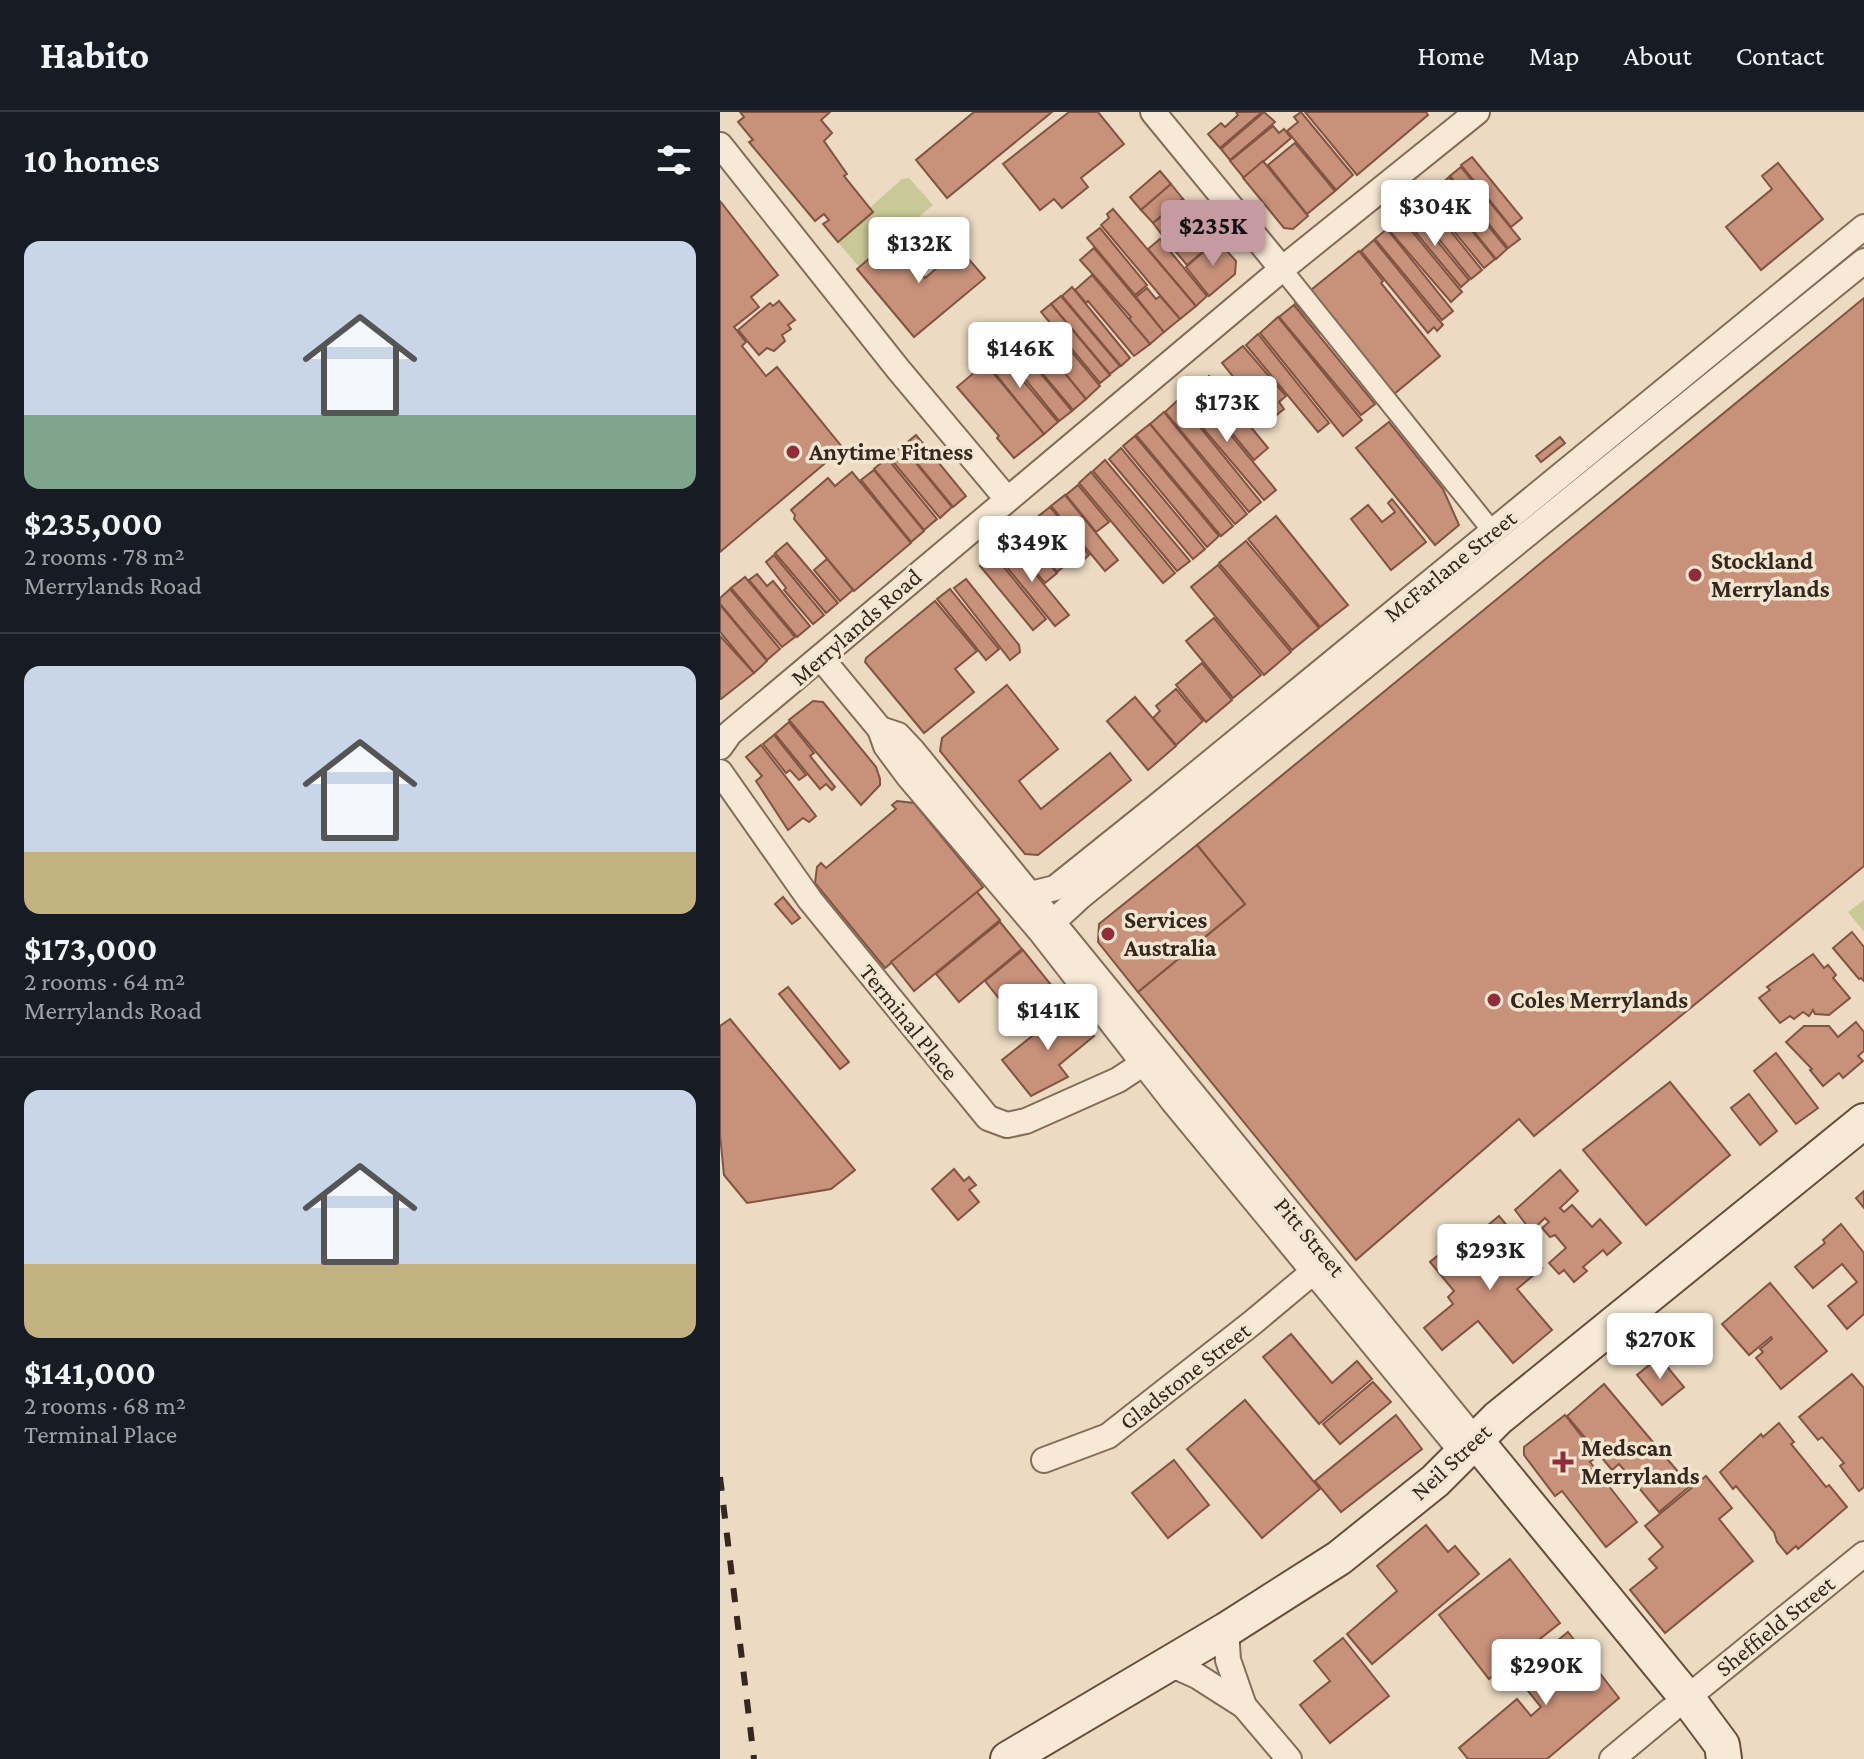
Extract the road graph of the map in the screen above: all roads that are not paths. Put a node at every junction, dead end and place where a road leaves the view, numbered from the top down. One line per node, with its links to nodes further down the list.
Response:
1 (1153, 112): 6 (street)
2 (1477, 112): 6 (street, Merrylands Road)
3 (720, 145): 7 (street)
4 (1864, 227): 8 (street, McFarlane Street)
5 (1864, 261): 14 (street, McFarlane Street)
6 (1282, 269): 7 (street, Merrylands Road); 8 (street)
7 (1007, 499): 9 (street, Merrylands Road)
8 (1493, 532): 13 (street, McFarlane Street)
9 (821, 658): 10 (street, Pitt Street); 11 (street, Merrylands Road)
10 (880, 729): 13 (street, Pitt Street); 15 (street, Pitt Street)
11 (720, 747)
12 (720, 772): 15 (street, Terminal Place)
13 (1031, 894): 14 (street, Pitt Street)
14 (1054, 921): 15 (street, Pitt Street)
15 (1150, 1059): 17 (street, Pitt Street); 18 (street, Pitt Street)
16 (1864, 1121): 18 (main road, Neil Street)
17 (1313, 1272): 18 (street, Pitt Street); 19 (street, Gladstone Street)
18 (1470, 1447): 21 (main road, Neil Street); 23 (main road, Pitt Street)
19 (1044, 1460)
20 (1864, 1554): 23 (street, Sheffield Street)
21 (1226, 1630): 22 (main road, Neil Street); 24 (street)
22 (1168, 1663): 24 (street); 25 (main road, Neil Street)
23 (1679, 1704): 27 (street, Sheffield Street); 28 (main road, Pitt Street)
24 (1244, 1706): 26 (street)
25 (1008, 1759)
26 (1289, 1759)
27 (1612, 1759)
28 (1724, 1759)

